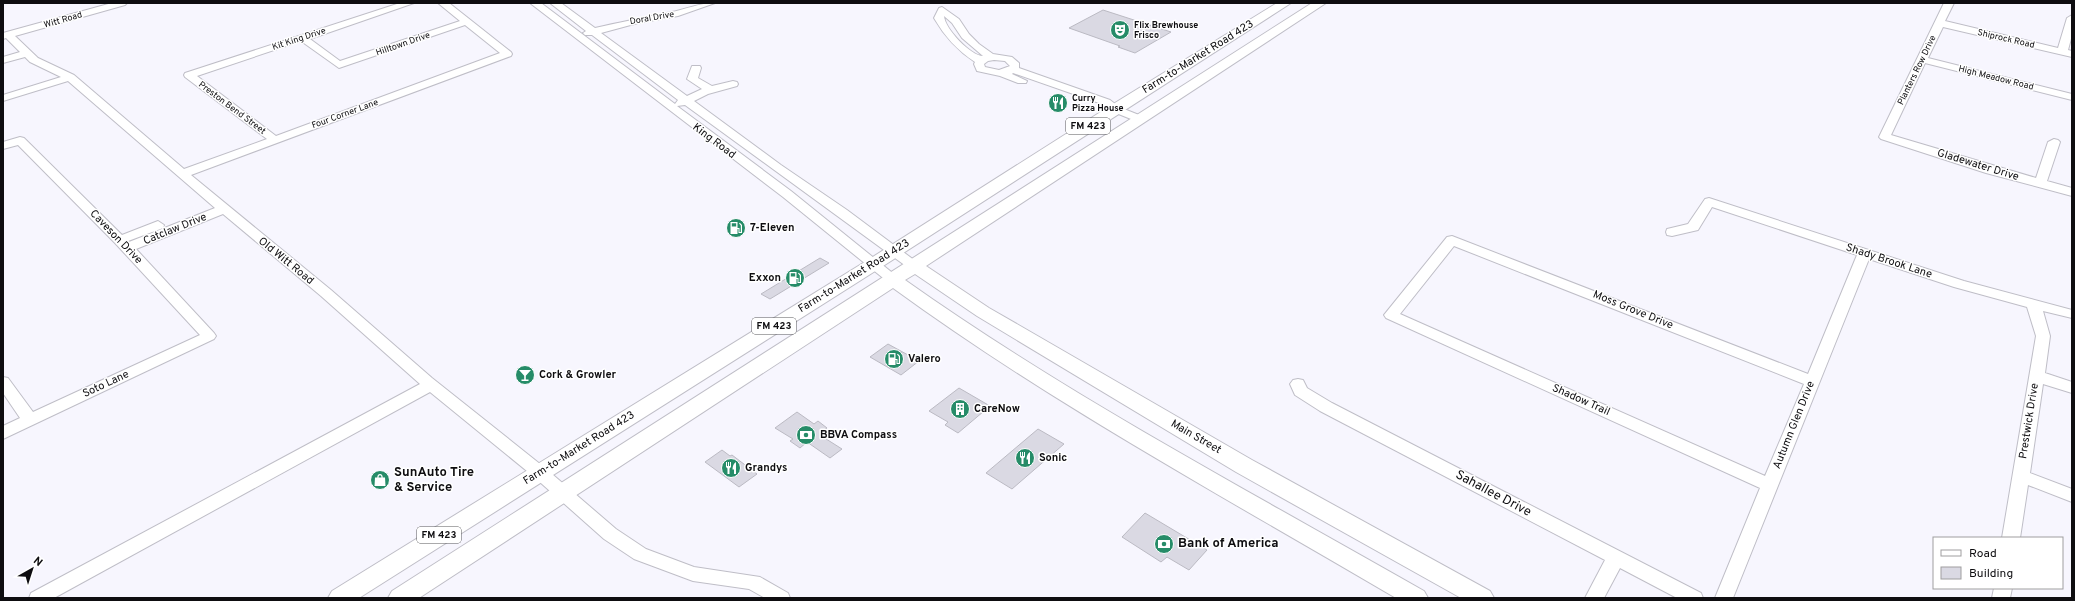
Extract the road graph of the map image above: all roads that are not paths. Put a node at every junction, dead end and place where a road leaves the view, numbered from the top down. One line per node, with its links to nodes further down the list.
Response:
1 (122, 3): 14 (street, Witt Road)
2 (409, 3): 16 (street, Kit King Drive)
3 (443, 3): 11 (street)
4 (535, 3): 15 (street, King Road)
5 (555, 3): 13 (street, King Road)
6 (710, 3): 13 (street, Doral Drive)
7 (1285, 3): 35 (main road, Farm-to-Market Road 423 / FM 423)
8 (1320, 3): 36 (main road, Farm-to-Market Road 423 / FM 423)
9 (1949, 3): 12 (street, Planters Row Drive)
10 (2072, 18): 17 (street)
11 (466, 22): 16 (street, Hilltown Drive); 38 (street, Four Corner Lane)
12 (1939, 23): 17 (street, Shiprock Road); 21 (street, Planters Row Drive)
13 (594, 31): 15 (street, Doral Drive); 33 (street, King Road)
14 (6, 35): 18 (street, Old Witt Road)
15 (578, 36): 34 (street, King Road)
16 (303, 38): 27 (street, Kit King Drive)
17 (2062, 52): 19 (street, Shiprock Road)
18 (28, 53): 22 (street); 28 (street, Old Witt Road)
19 (2072, 54)
20 (991, 57): 23 (street); 23 (street); 25 (street)
21 (1921, 59): 31 (street, High Meadow Road); 37 (street, Planters Row Drive)
22 (3, 60)
23 (981, 61): 26 (street)
24 (696, 68): 30 (street)
25 (1013, 69): 26 (street); 35 (street)
26 (1001, 73): 35 (street)
27 (189, 75): 38 (street, Preston Bend Street)
28 (70, 77): 32 (street); 41 (street, Old Witt Road)
29 (734, 84): 30 (street)
30 (711, 90): 33 (street)
31 (2072, 97)
32 (3, 98)
33 (686, 101): 34 (street); 43 (street, King Road)
34 (670, 107): 45 (street, King Road)
35 (1115, 109): 36 (street); 50 (main road, Farm-to-Market Road 423 / FM 423)
36 (1140, 119): 53 (main road, Farm-to-Market Road 423 / FM 423)
37 (1885, 137): 42 (street, Gladewater Drive)
38 (275, 140): 41 (street, Four Corner Lane)
39 (2054, 142): 42 (street)
40 (3, 146): 49 (street, Caveson Drive)
41 (183, 174): 46 (street, Old Witt Road)
42 (2040, 183): 44 (street, Gladewater Drive)
43 (804, 186): 45 (street); 50 (street, King Road)
44 (2072, 192)
45 (787, 194): 52 (street, King Road)
46 (220, 206): 49 (street, Catclaw Drive); 62 (street, Old Witt Road)
47 (1672, 232): 51 (street, Shady Brook Lane)
48 (1452, 240): 59 (street, Moss Grove Drive); 68 (street, Shadow Trail)
49 (123, 244): 57 (street, Caveson Drive)
50 (893, 252): 52 (main road, Farm-to-Market Road 423 / FM 423); 53 (street, King Road)
51 (1865, 252): 55 (street, Shady Brook Lane); 59 (street, Autumn Glen Drive)
52 (874, 264): 54 (street, King Road); 66 (main road, Farm-to-Market Road 423 / FM 423)
53 (915, 266): 54 (main road, Farm-to-Market Road 423 / FM 423); 78 (main road, Main Street)
54 (893, 280): 69 (main road, Farm-to-Market Road 423 / FM 423); 77 (main road)
55 (2034, 305): 56 (street, Shady Brook Lane); 58 (street, Prestwick Drive)
56 (2072, 314)
57 (210, 336): 64 (street, Soto Lane)
58 (2036, 376): 63 (street); 67 (street, Prestwick Drive)
59 (1812, 381): 68 (street, Autumn Glen Drive)
60 (3, 382): 64 (street)
61 (1298, 384): 72 (street, Sahallee Drive)
62 (431, 385): 66 (street, Old Witt Road); 73 (street)
63 (2072, 388)
64 (30, 420): 65 (street, Soto Lane)
65 (3, 433)
66 (539, 472): 69 (street, Old Witt Road); 74 (main road, Farm-to-Market Road 423 / FM 423)
67 (2021, 476): 70 (street); 71 (street, Prestwick Drive)
68 (1770, 485): 81 (street, Autumn Glen Drive)
69 (562, 492): 75 (main road, Farm-to-Market Road 423 / FM 423); 76 (street, Old Witt Road)
70 (2072, 496)
71 (2011, 537)
72 (1616, 558): 79 (street); 80 (street, Sahallee Drive)
73 (38, 598)
74 (340, 598)
75 (400, 598)
76 (781, 598)
77 (1416, 598)
78 (1482, 598)
79 (1594, 598)
80 (1694, 598)
81 (1724, 598)

